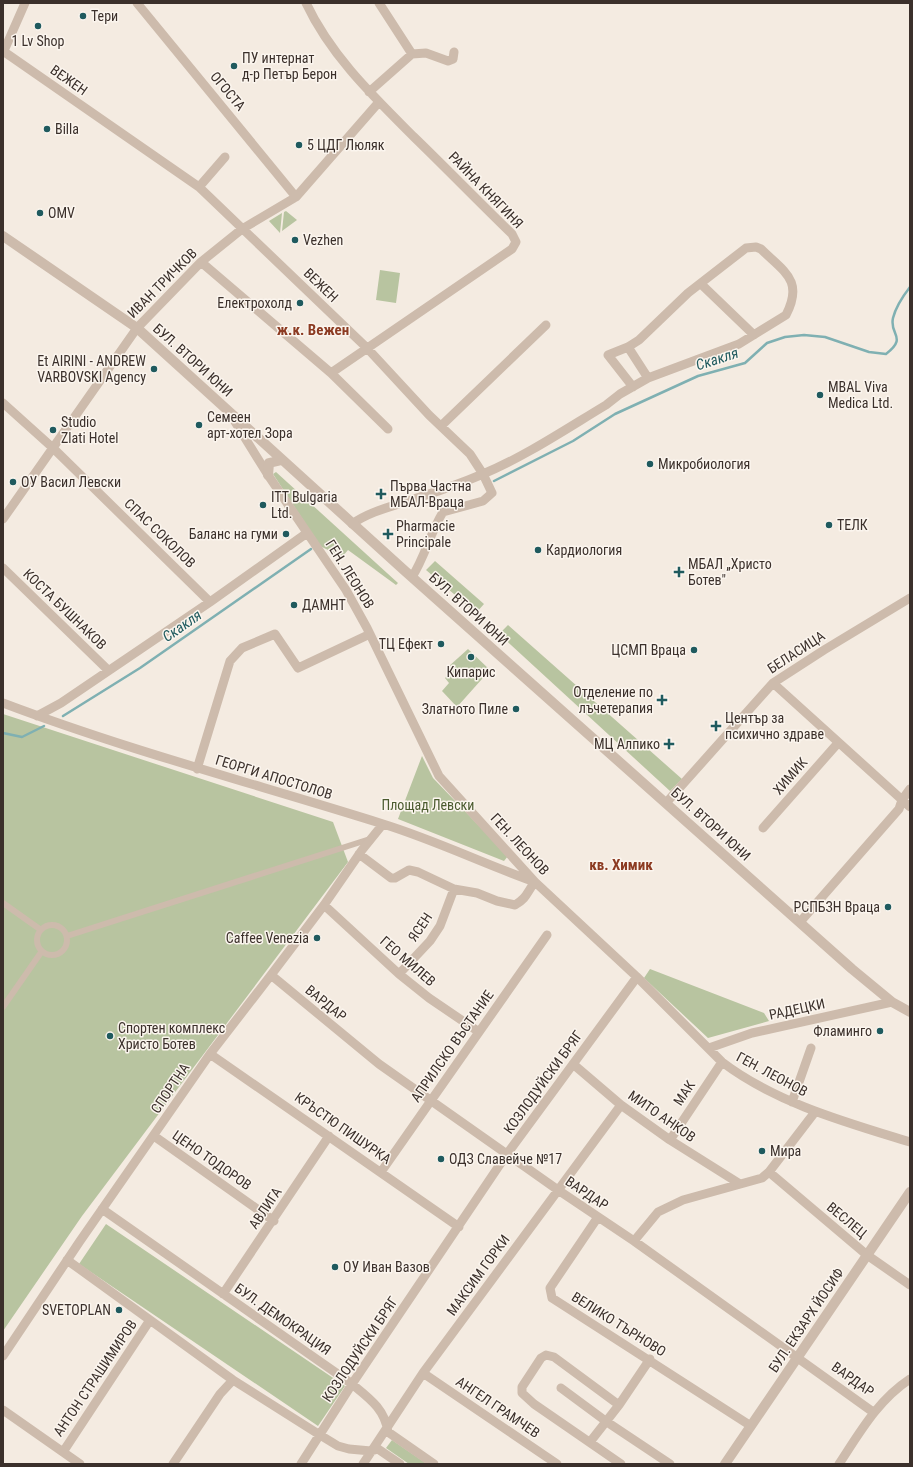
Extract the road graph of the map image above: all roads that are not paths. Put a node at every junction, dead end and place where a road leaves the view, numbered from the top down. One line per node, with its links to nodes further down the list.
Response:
1 (25, 3): 5 (street)
2 (137, 3): 12 (street, ОГОСТА)
3 (306, 3): 8 (street, РАЙНА КНЯГИНЯ)
4 (379, 3): 7 (street)
5 (3, 52): 11 (street, ВЕЖЕН)
6 (454, 52): 7 (street)
7 (412, 54): 8 (street)
8 (369, 92): 9 (street, РАЙНА КНЯГИНЯ)
9 (379, 102): 12 (street, ИВАН ТРИЧКОВ); 21 (street, РАЙНА КНЯГИНЯ)
10 (225, 157): 11 (street)
11 (199, 187): 13 (street, ВЕЖЕН)
12 (296, 197): 13 (street, ИВАН ТРИЧКОВ)
13 (242, 229): 15 (street, ИВАН ТРИЧКОВ); 21 (street, ВЕЖЕН)
14 (3, 236): 18 (street, БУЛ. ВТОРИ ЮНИ)
15 (201, 262): 18 (street, ИВАН ТРИЧКОВ); 22 (street)
16 (701, 284): 19 (street); 19 (street); 20 (street)
17 (546, 325): 27 (street)
18 (137, 328): 26 (street, БУЛ. ВТОРИ ЮНИ); 29 (street, ИВАН ТРИЧКОВ)
19 (754, 335): 23 (street)
20 (628, 347): 23 (street); 24 (street)
21 (367, 348): 22 (street, РАЙНА КНЯГИНЯ); 27 (street, ВЕЖЕН)
22 (331, 372): 28 (street)
23 (648, 378): 24 (street)
24 (633, 387): 31 (street)
25 (3, 403): 29 (street, СПАС СОКОЛОВ)
26 (229, 410): 30 (street, БУЛ. ВТОРИ ЮНИ); 32 (street, ГЕН. ЛЕОНОВ)
27 (441, 426): 31 (street, ВЕЖЕН)
28 (388, 429)
29 (53, 448): 33 (street, ИВАН ТРИЧКОВ); 39 (street, СПАС СОКОЛОВ)
30 (282, 460): 32 (street); 34 (street, БУЛ. ВТОРИ ЮНИ)
31 (483, 474): 34 (street); 37 (street, ВЕЖЕН)
32 (268, 475): 35 (street, ГЕН. ЛЕОНОВ)
33 (3, 519)
34 (352, 524): 37 (street, БУЛ. ВТОРИ ЮНИ)
35 (308, 533): 39 (street); 40 (street, ГЕН. ЛЕОНОВ)
36 (3, 568): 41 (street, КОСТА БУШНАКОВ)
37 (412, 577): 49 (street, БУЛ. ВТОРИ ЮНИ)
38 (910, 598): 42 (street, БЕЛАСИЦА)
39 (210, 602): 41 (street)
40 (370, 634): 46 (street); 55 (street, ГЕН. ЛЕОНОВ)
41 (108, 670): 44 (street)
42 (773, 683): 45 (street); 49 (street, БЕЛАСИЦА)
43 (3, 703): 44 (street, ГЕОРГИ АПОСТОЛОВ)
44 (36, 716): 46 (street, ГЕОРГИ АПОСТОЛОВ)
45 (838, 742): 48 (street); 52 (street, ХИМИК)
46 (197, 769): 51 (street, ГЕОРГИ АПОСТОЛОВ)
47 (910, 789): 48 (street)
48 (902, 800): 50 (street); 59 (street)
49 (666, 802): 59 (street, БУЛ. ВТОРИ ЮНИ)
50 (910, 807)
51 (383, 824): 53 (street, СПОРТНА); 55 (street, ГЕОРГИ АПОСТОЛОВ)
52 (763, 828)
53 (371, 839): 54 (street, СПОРТНА); 61 (street)
54 (359, 854): 56 (street); 58 (street, СПОРТНА)
55 (535, 882): 56 (street); 66 (street, ГЕН. ЛЕОНОВ)
56 (454, 889): 64 (street, ЯСЕН)
57 (3, 904): 60 (street)
58 (324, 905): 64 (street, ГЕО МИЛЕВ); 65 (street, СПОРТНА)
59 (800, 922): 67 (street, БУЛ. ВТОРИ ЮНИ)
60 (41, 930): 61 (street); 63 (street)
61 (67, 936): 63 (street)
62 (547, 936): 70 (street, АПРИЛСКО ВЪСТАНИЕ)
63 (42, 951): 68 (street)
64 (399, 974): 70 (street, ГЕО МИЛЕВ)
65 (271, 975): 73 (street, СПОРТНА); 76 (street, ВАРДАР)
66 (637, 977): 71 (street, ГЕН. ЛЕОНОВ); 75 (street, КОЗЛОДУЙСКИ БРЯГ)
67 (892, 1002): 69 (street, БУЛ. ВТОРИ ЮНИ); 71 (street, РАДЕЦКИ)
68 (3, 1007)
69 (910, 1012)
70 (478, 1032): 76 (street, АПРИЛСКО ВЪСТАНИЕ)
71 (708, 1048): 74 (street, ГЕН. ЛЕОНОВ)
72 (811, 1048): 77 (street)
73 (210, 1054): 80 (street, СПОРТНА); 81 (street, КРЪСТЮ ПИШУРКА)
74 (722, 1062): 77 (street, ГЕН. ЛЕОНОВ); 82 (street, МАК)
75 (573, 1064): 78 (street, МИТО АНКОВ); 84 (street, КОЗЛОДУЙСКИ БРЯГ)
76 (431, 1101): 84 (street, ВАРДАР); 85 (street, АПРИЛСКО ВЪСТАНИЕ)
77 (792, 1102): 79 (street, ГЕН. ЛЕОНОВ)
78 (621, 1105): 82 (street, МИТО АНКОВ); 88 (street, МАКСИМ ГОРКИ)
79 (815, 1112): 83 (street, ГЕН. ЛЕОНОВ); 86 (street)
80 (154, 1136): 90 (street, СПОРТНА); 92 (street, ЦЕНО ТОДОРОВ)
81 (330, 1136): 85 (street, КРЪСТЮ ПИШУРКА); 92 (street, АВЛИГА)
82 (670, 1140): 87 (street, МИТО АНКОВ)
83 (910, 1142)
84 (507, 1154): 88 (street, ВАРДАР); 93 (street, КОЗЛОДУЙСКИ БРЯГ)
85 (381, 1172): 93 (street, КРЪСТЮ ПИШУРКА)
86 (769, 1172): 87 (street); 95 (street, ВЕСЛЕЦ)
87 (740, 1184): 94 (street)
88 (558, 1190): 91 (street, ВАРДАР); 103 (street, МАКСИМ ГОРКИ)
89 (910, 1192): 95 (street, БУЛ. ЕКЗАРХ ЙОСИФ)
90 (102, 1209): 96 (street, СПОРТНА); 98 (street, БУЛ. ДЕМОКРАЦИЯ)
91 (598, 1217): 94 (street, ВАРДАР); 102 (street, ВЕЛИКО ТЪРНОВО)
92 (274, 1221): 98 (street, АВЛИГА)
93 (459, 1227): 106 (street, КОЗЛОДУЙСКИ БРЯГ)
94 (634, 1241): 101 (street, ВАРДАР)
95 (867, 1255): 97 (street, ВЕСЛЕЦ); 101 (street, БУЛ. ЕКЗАРХ ЙОСИФ)
96 (67, 1260): 99 (street); 100 (street, СПОРТНА)
97 (910, 1285)
98 (223, 1294): 106 (street, БУЛ. ДЕМОКРАЦИЯ)
99 (150, 1320): 105 (street); 117 (street, АНТОН СТРАШИМИРОВ)
100 (3, 1356)
101 (798, 1356): 110 (street, ВАРДАР); 112 (street, БУЛ. ЕКЗАРХ ЙОСИФ)
102 (650, 1360): 108 (street); 112 (street, ВЕЛИКО ТЪРНОВО)
103 (423, 1373): 113 (street, МАКСИМ ГОРКИ); 124 (street, АНГЕЛ ГРАМЧЕВ)
104 (910, 1379): 110 (street)
105 (233, 1380): 114 (street); 119 (street)
106 (352, 1384): 113 (street, БУЛ. ДЕМОКРАЦИЯ); 114 (street, КОЗЛОДУЙСКИ БРЯГ)
107 (562, 1388): 111 (street)
108 (619, 1405): 111 (street); 115 (street)
109 (3, 1410): 117 (street)
110 (873, 1412): 128 (street)
111 (607, 1422): 115 (street); 126 (street)
112 (751, 1426): 127 (street, БУЛ. ЕКЗАРХ ЙОСИФ)
113 (387, 1427): 116 (street, МАКСИМ ГОРКИ); 123 (street, БУЛ. ДЕМОКРАЦИЯ)
114 (320, 1435): 116 (street); 120 (street, КОЗЛОДУЙСКИ БРЯГ)
115 (590, 1442): 125 (street)
116 (371, 1451): 121 (street, МАКСИМ ГОРКИ); 122 (street)
117 (63, 1452): 118 (street)
118 (80, 1464)
119 (173, 1464)
120 (301, 1464)
121 (363, 1464)
122 (400, 1464)
123 (434, 1464)
124 (557, 1464)
125 (621, 1464)
126 (670, 1464)
127 (725, 1464)
128 (839, 1464)

